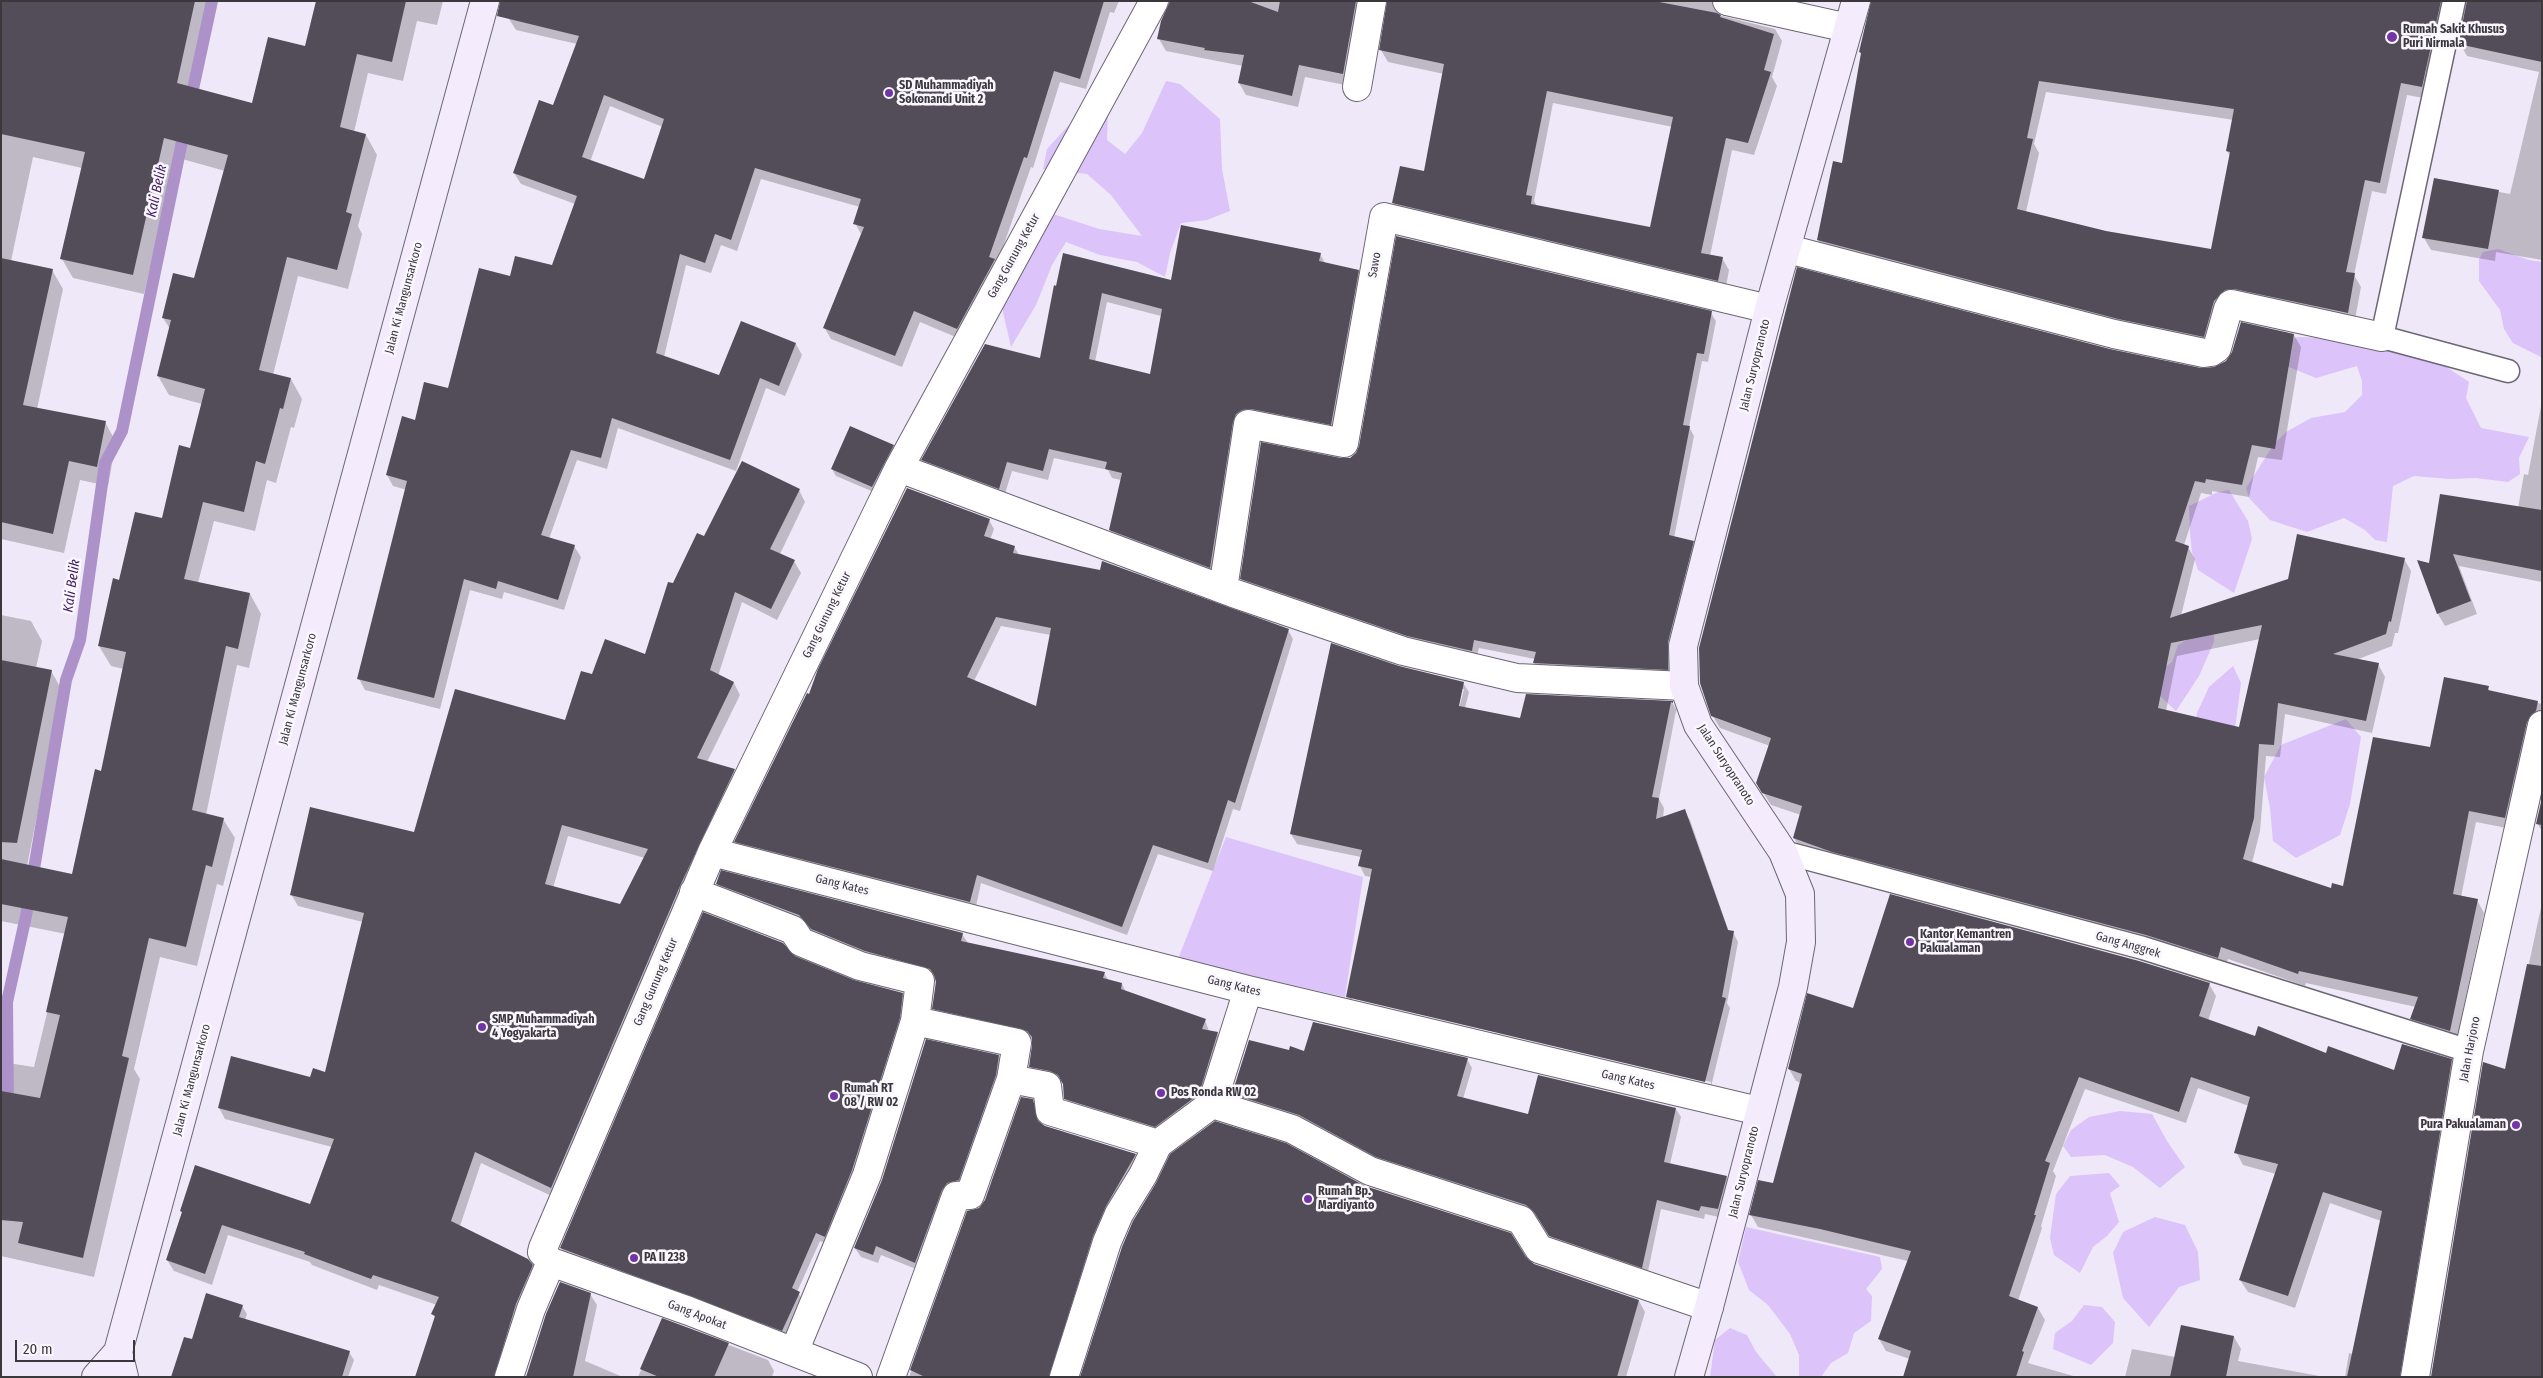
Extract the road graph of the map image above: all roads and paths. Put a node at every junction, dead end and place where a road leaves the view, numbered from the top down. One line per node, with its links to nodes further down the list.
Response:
1 (485, 1): 30 (main road, Jalan Ki Mangunsarkoro)
2 (1154, 1): 13 (street, Gang Gunung Ketur)
3 (1372, 1): 8 (street)
4 (1727, 1): 7 (street)
5 (1856, 1): 7 (main road, Jalan Suryopranoto)
6 (2454, 1): 11 (lane)
7 (1848, 28): 9 (main road, Jalan Suryopranoto)
8 (1357, 87)
9 (1788, 249): 10 (main road, Jalan Suryopranoto); 11 (street)
10 (1769, 309): 14 (street, Sawo); 15 (main road, Jalan Suryopranoto)
11 (2382, 337): 12 (lane)
12 (2508, 371)
13 (899, 468): 14 (street); 17 (street, Gang Gunung Ketur)
14 (1222, 589): 15 (street)
15 (1684, 686): 18 (main road, Jalan Suryopranoto)
16 (2542, 725): 22 (street, Jalan Harjono)
17 (712, 852): 19 (street, Gang Gunung Ketur); 20 (street, Gang Kates)
18 (1783, 852): 22 (lane, Gang Anggrek); 25 (main road, Jalan Suryopranoto)
19 (694, 892): 21 (street); 27 (street, Gang Gunung Ketur)
20 (1248, 990): 24 (street); 25 (street, Gang Kates)
21 (915, 1021): 23 (street); 29 (street)
22 (2468, 1051): 37 (street, Jalan Harjono)
23 (1011, 1079): 26 (street); 34 (street)
24 (1212, 1104): 26 (street); 28 (street)
25 (1759, 1112): 28 (main road, Jalan Suryopranoto)
26 (1158, 1144): 35 (street)
27 (546, 1256): 29 (street, Gang Apokat); 32 (street, Gang Gunung Ketur)
28 (1710, 1307): 36 (main road, Jalan Suryopranoto)
29 (794, 1352): 33 (street, Gang Apokat)
30 (121, 1364): 31 (main road)
31 (96, 1377)
32 (509, 1377)
33 (858, 1377)
34 (891, 1377)
35 (1064, 1377)
36 (1689, 1377)
37 (2415, 1377)

